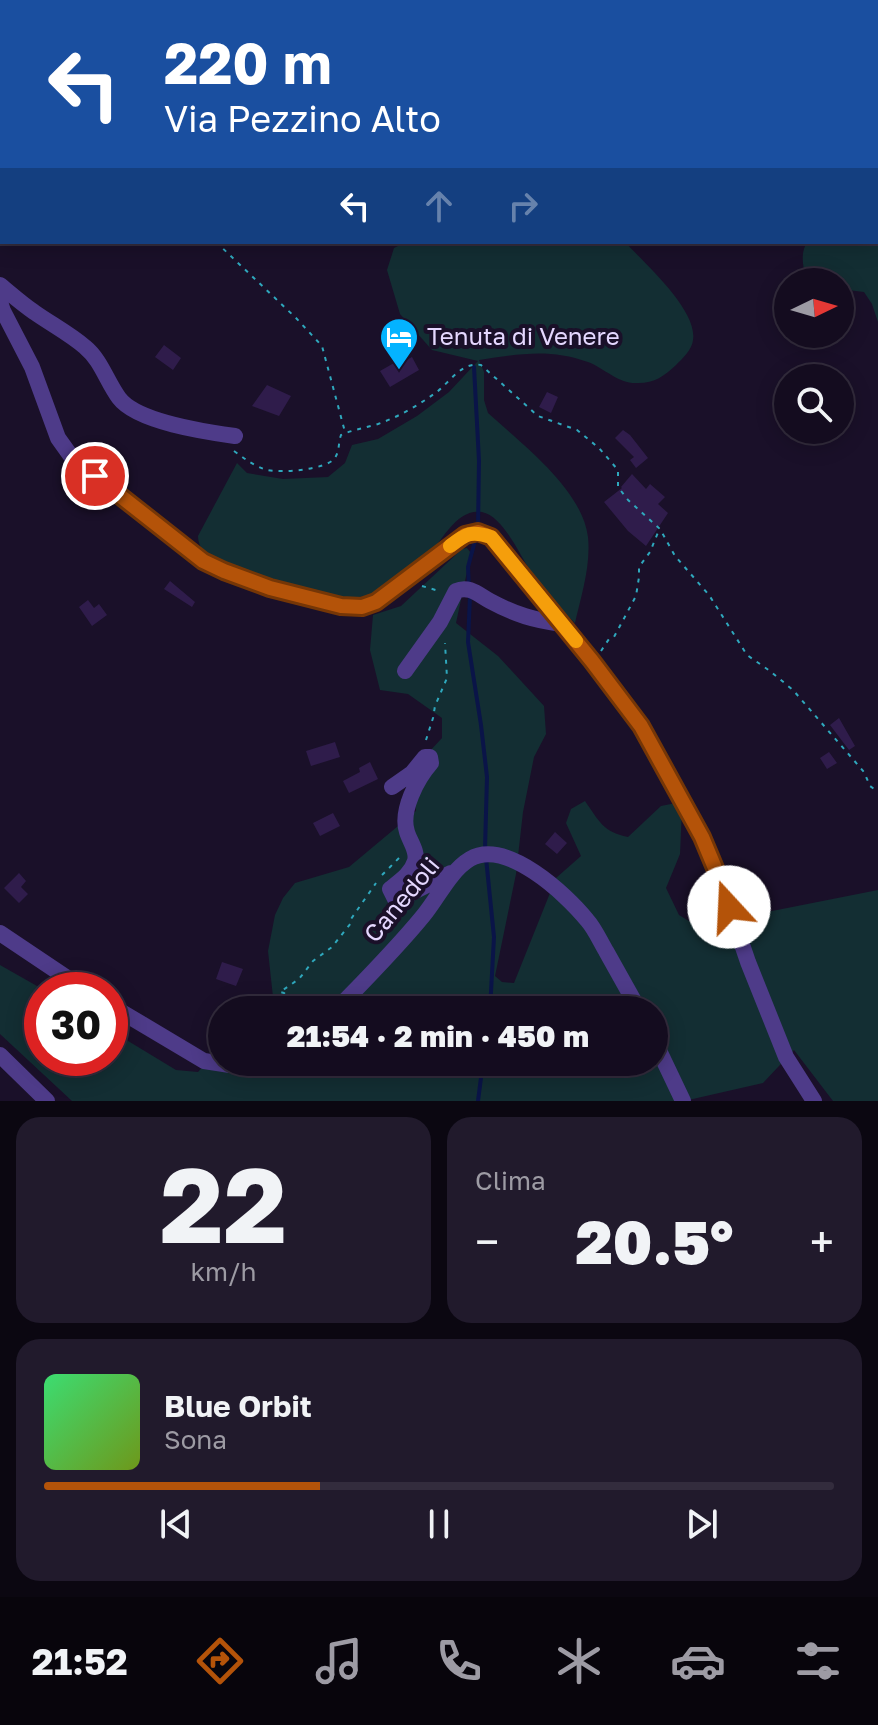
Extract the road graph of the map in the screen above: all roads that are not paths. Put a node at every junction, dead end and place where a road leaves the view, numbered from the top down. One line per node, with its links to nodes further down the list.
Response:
1 (0, 285): 3 (street)
2 (0, 302): 4 (street)
3 (235, 436)
4 (562, 624): 5 (street); 18 (street)
5 (405, 671)
6 (392, 787): 7 (street)
7 (456, 871): 10 (street, Canedoli); 11 (street, Canedoli)
8 (0, 933): 9 (street)
9 (58, 972)
10 (349, 996)
11 (631, 996)
12 (128, 1016): 14 (street)
13 (0, 1055): 16 (street)
14 (208, 1062)
15 (668, 1069): 17 (street)
16 (47, 1101)
17 (683, 1101)
18 (814, 1101)

